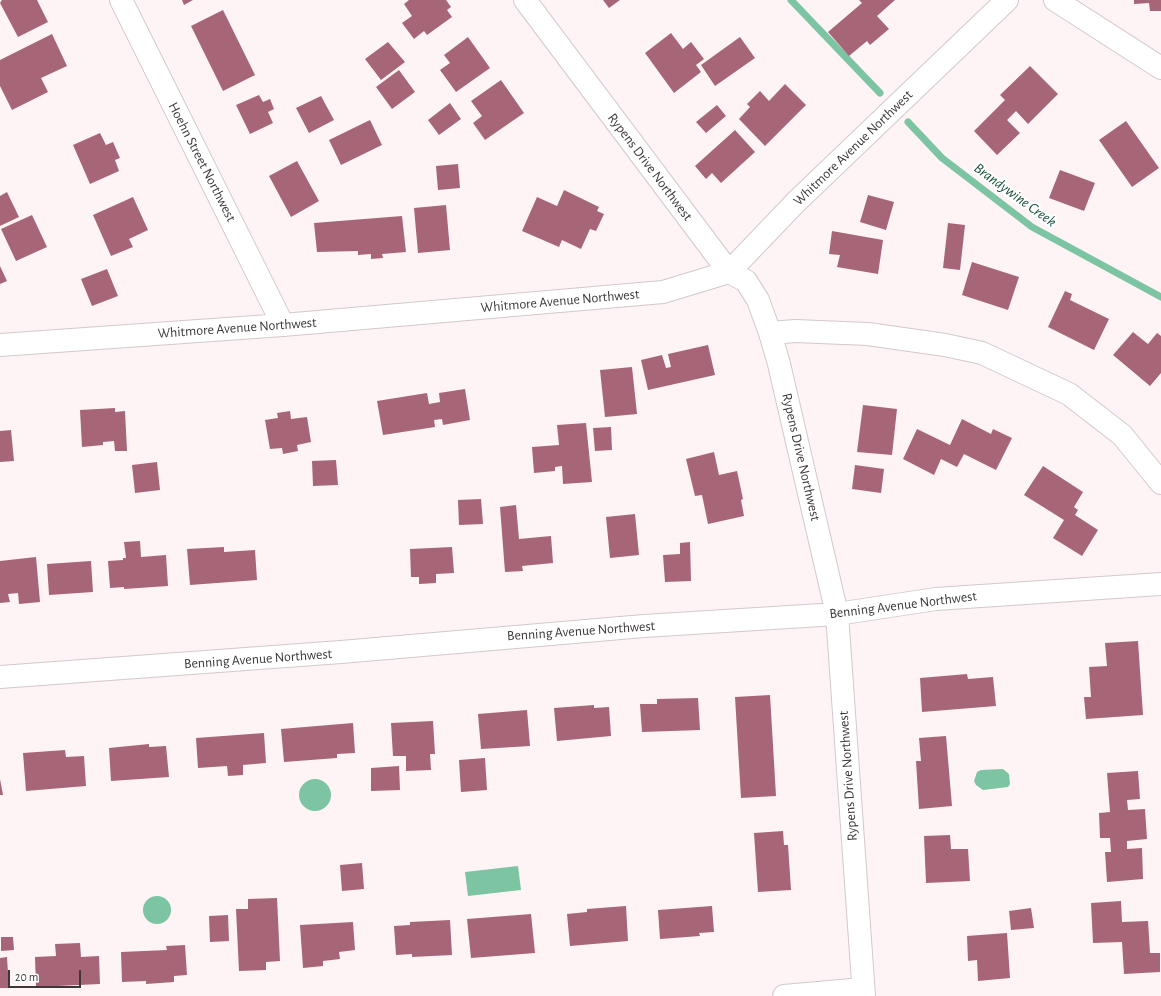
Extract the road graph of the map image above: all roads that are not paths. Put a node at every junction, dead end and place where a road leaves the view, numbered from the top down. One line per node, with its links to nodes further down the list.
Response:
1 (121, 0): 7 (street, Hoehn Street Northwest)
2 (525, 0): 6 (street, Rypens Drive Northwest)
3 (1007, 0): 6 (street, Whitmore Avenue Northwest)
4 (1055, 0): 5 (street)
5 (1161, 68)
6 (729, 272): 7 (street, Whitmore Avenue Northwest); 8 (street, Rypens Drive Northwest)
7 (283, 325): 9 (street, Whitmore Avenue Northwest)
8 (770, 333): 10 (street); 12 (street, Rypens Drive Northwest)
9 (0, 345)
10 (1161, 483)
11 (1161, 584): 12 (street, Benning Avenue Northwest)
12 (837, 614): 13 (street, Benning Avenue Northwest); 14 (street, Rypens Drive Northwest)
13 (0, 678)
14 (864, 993): 15 (street)
15 (784, 996)

